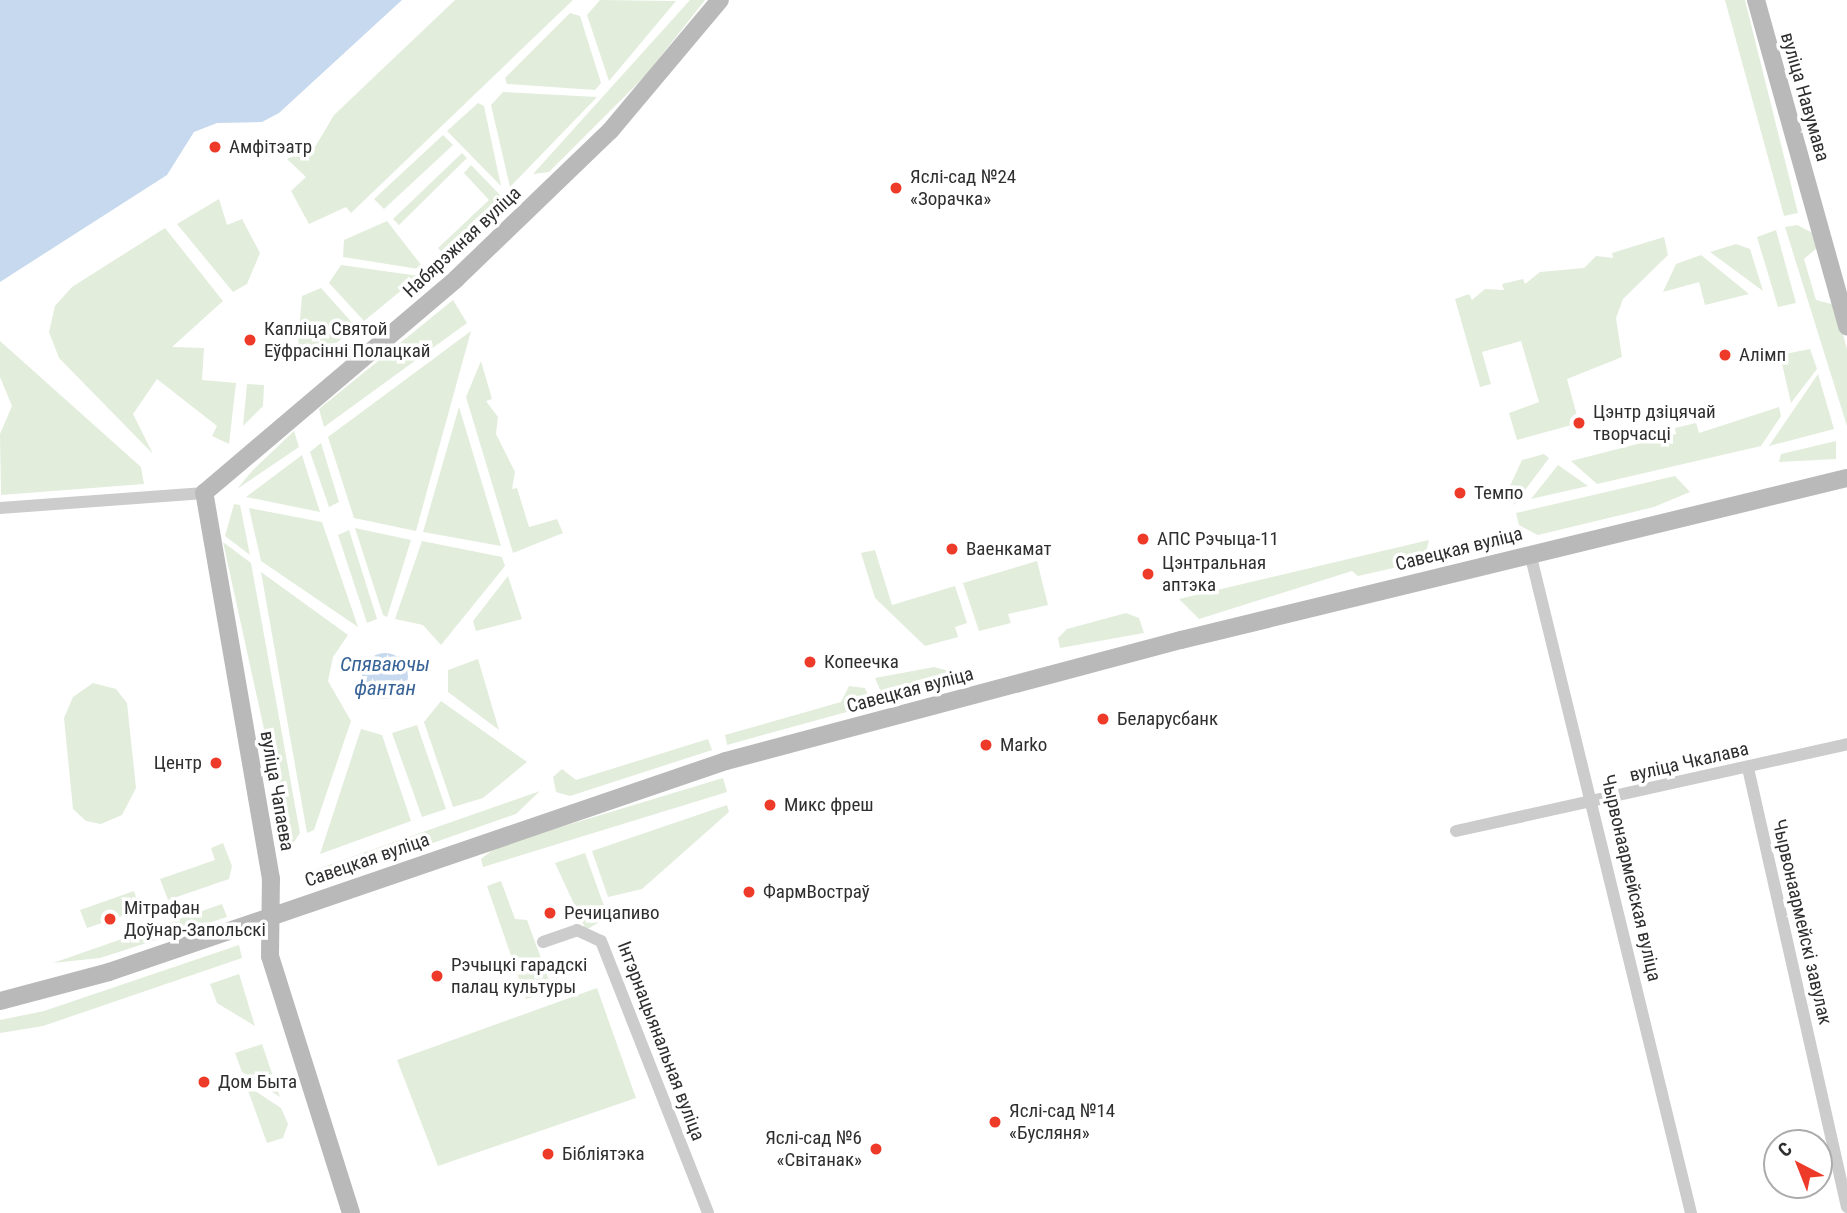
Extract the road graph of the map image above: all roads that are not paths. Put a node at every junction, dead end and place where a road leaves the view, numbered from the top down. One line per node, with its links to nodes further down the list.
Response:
1 (720, 0): 5 (street, Набярэжная вуліца)
2 (1756, 0): 3 (street, вуліца Навумава)
3 (1847, 327)
4 (1847, 478): 7 (street, Савецкая вуліца)
5 (204, 493): 6 (street); 12 (street, вуліца Чапаева)
6 (0, 509)
7 (1530, 553): 10 (street, Чырвонаармейская вуліца); 12 (street, Савецкая вуліца)
8 (1847, 744): 9 (street, вуліца Чкалава)
9 (1748, 768): 10 (street, вуліца Чкалава); 15 (street, Чырвонаармейскі завулак)
10 (1594, 803): 11 (street, вуліца Чкалава); 18 (street, Чырвонаармейская вуліца)
11 (1456, 831)
12 (270, 915): 14 (street, Савецкая вуліца); 16 (street, вуліца Чапаева)
13 (543, 943): 17 (street, Інтэрнацыянальная вуліца)
14 (0, 1001)
15 (1847, 1207)
16 (351, 1213)
17 (708, 1213)
18 (1691, 1213)

